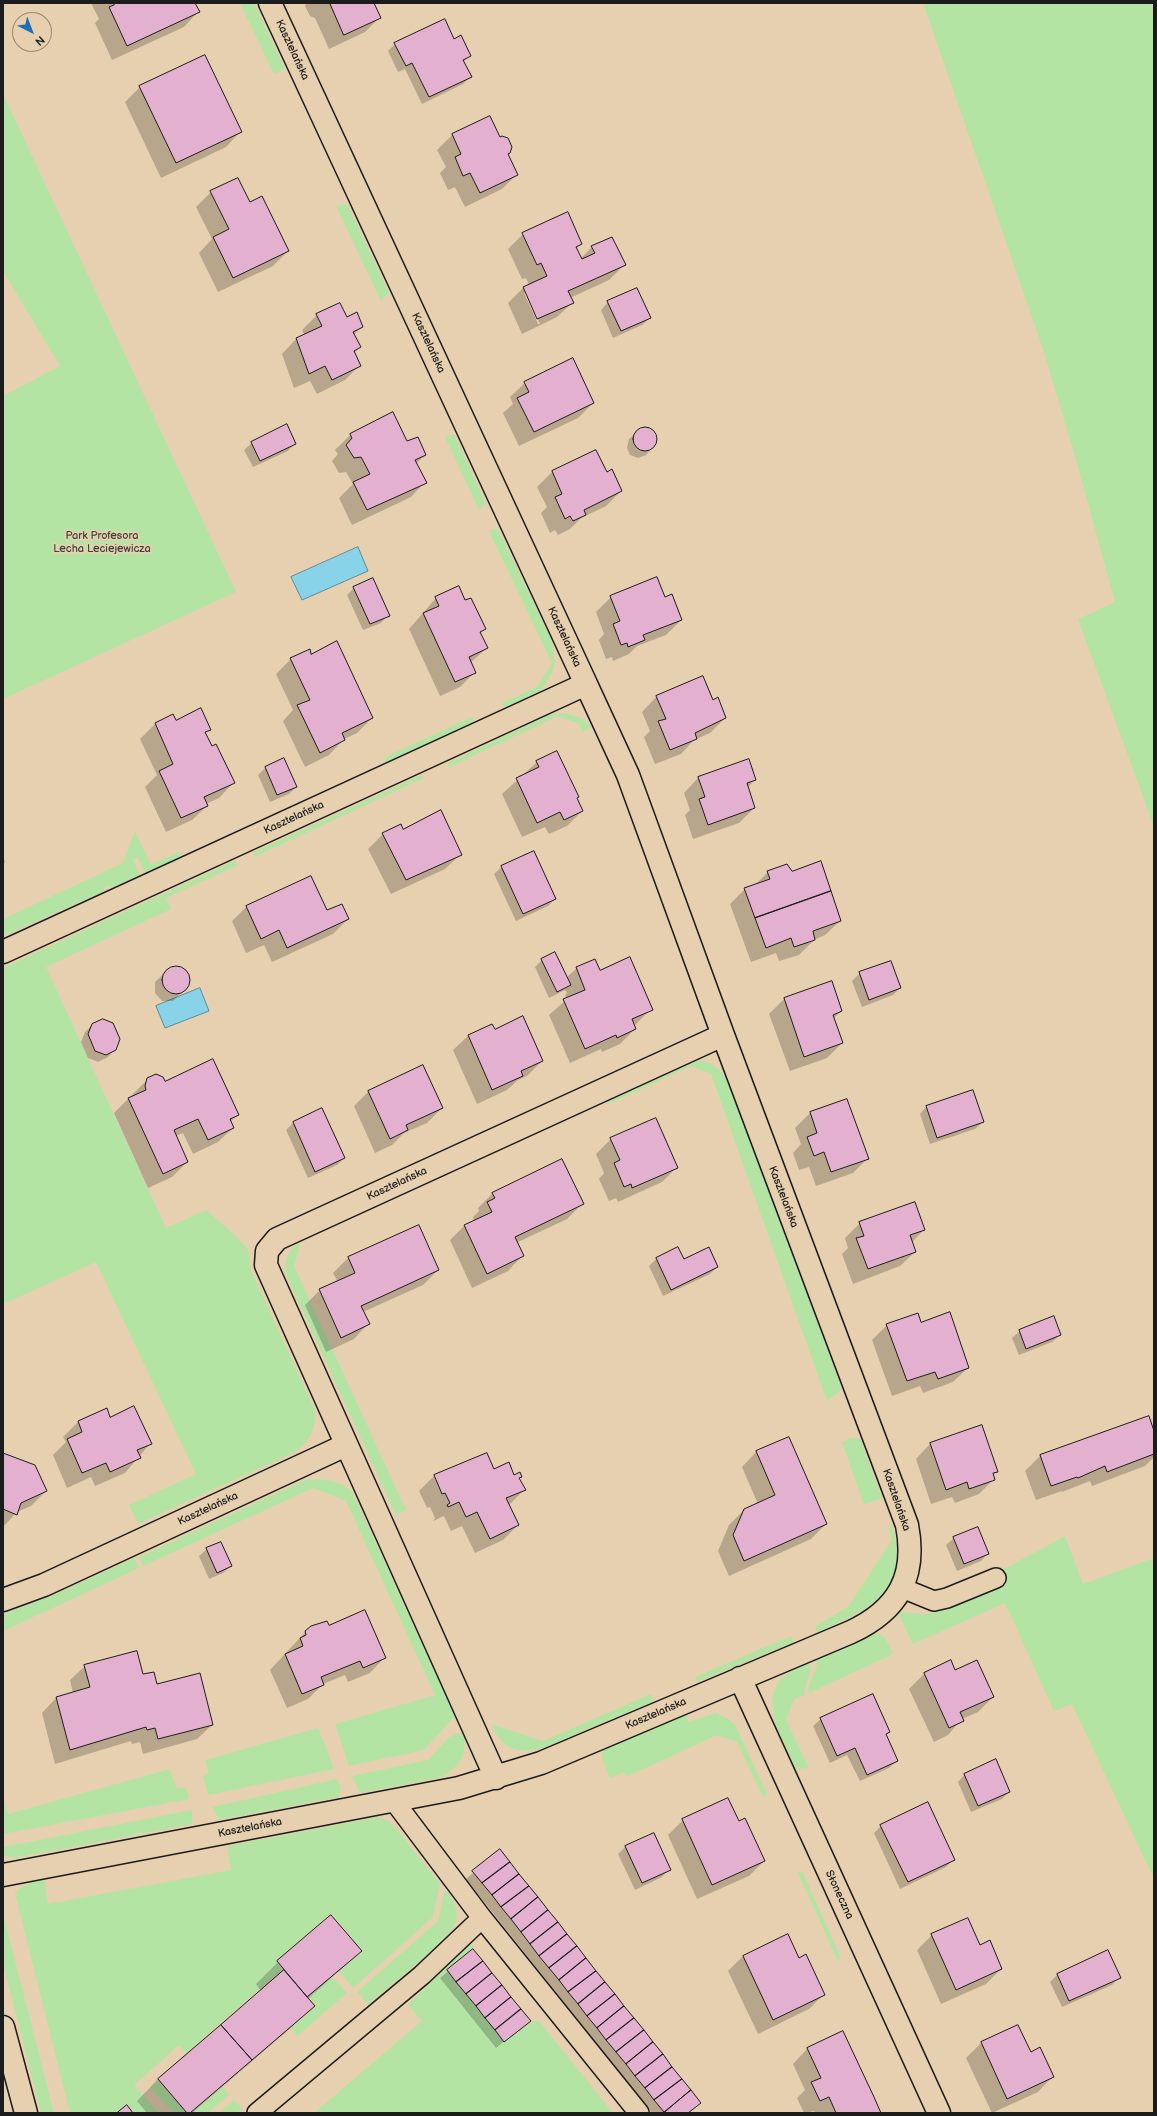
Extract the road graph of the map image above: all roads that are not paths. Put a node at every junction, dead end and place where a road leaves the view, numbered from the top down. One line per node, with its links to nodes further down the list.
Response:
1 (270, 3): 2 (street, Kasztelańska)
2 (586, 684): 3 (street, Kasztelańska); 4 (street, Kasztelańska)
3 (3, 952)
4 (723, 1035): 5 (street, Kasztelańska); 7 (street, Kasztelańska)
5 (346, 1445): 8 (street, Kasztelańska); 10 (street, Kasztelańska)
6 (996, 1578): 7 (lane)
7 (902, 1588): 9 (street, Kasztelańska)
8 (3, 1600)
9 (740, 1678): 10 (street, Kasztelańska); 18 (street, Słoneczna)
10 (496, 1778): 11 (street, Kasztelańska)
11 (394, 1801): 12 (street, Kasztelańska); 13 (lane)
12 (3, 1875)
13 (482, 1918): 16 (lane); 17 (lane)
14 (3, 2027): 15 (street)
15 (26, 2113)
16 (257, 2113)
17 (638, 2113)
18 (939, 2113)

